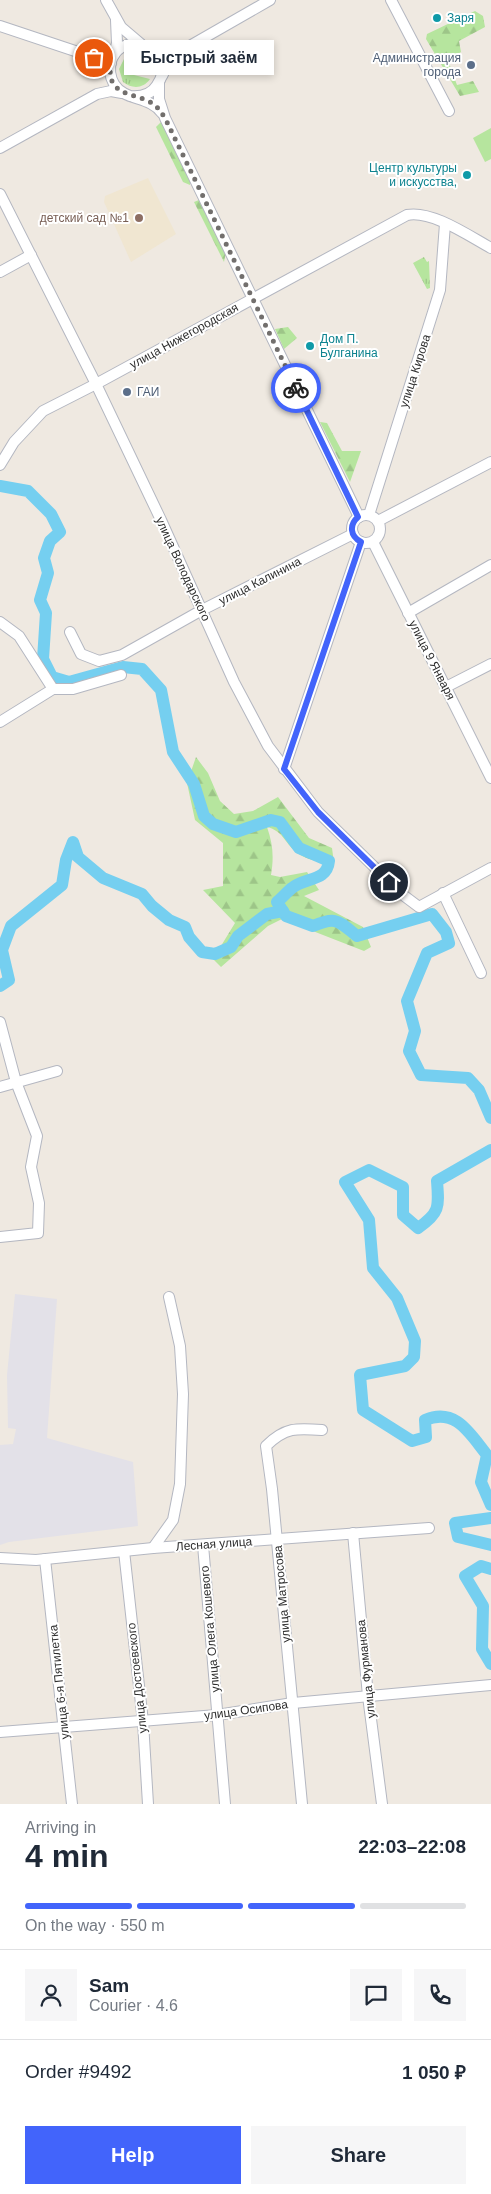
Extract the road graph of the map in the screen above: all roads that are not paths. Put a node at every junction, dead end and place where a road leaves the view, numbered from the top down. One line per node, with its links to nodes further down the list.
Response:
1 (106, 0): 4 (street)
2 (270, 0): 7 (street)
3 (392, 0): 12 (street)
4 (115, 17): 6 (street); 8 (street)
5 (0, 26): 8 (street)
6 (144, 46): 7 (street); 8 (street); 9 (street)
7 (190, 46): 9 (street)
8 (111, 63): 10 (street); 11 (street)
9 (160, 80): 10 (street); 13 (street)
10 (127, 94): 11 (street); 13 (street)
11 (90, 98): 14 (street)
12 (449, 111)
13 (165, 118): 20 (street)
14 (0, 148)
15 (0, 194): 18 (street, улица Володарского)
16 (443, 222): 17 (street, улица Нижегородская); 20 (street, улица Нижегородская); 24 (street, улица Кирова)
17 (491, 248)
18 (31, 255): 19 (street); 21 (street, улица Володарского)
19 (0, 272)
20 (252, 298): 21 (street, улица Нижегородская); 24 (street)
21 (96, 384): 23 (street, улица Нижегородская); 30 (street, улица Володарского)
22 (491, 462): 25 (street)
23 (0, 465)
24 (364, 516): 25 (street); 26 (street)
25 (378, 521): 28 (street)
26 (353, 534): 27 (street); 30 (street, улица Калинина)
27 (361, 542): 28 (street); 39 (street)
28 (373, 542): 31 (street, улица 9 Января)
29 (491, 565): 31 (street)
30 (202, 610): 33 (street, улица Калинина); 39 (street, улица Володарского)
31 (408, 612): 36 (street, улица 9 Января)
32 (0, 622): 37 (street)
33 (70, 632)
34 (491, 664): 36 (street)
35 (121, 675): 37 (street)
36 (446, 687): 40 (street, улица 9 Января)
37 (53, 689): 38 (street)
38 (0, 722)
39 (284, 769): 42 (street, улица Володарского)
40 (491, 778)
41 (491, 868): 42 (street)
42 (443, 893): 43 (street)
43 (481, 973)
44 (0, 1022): 46 (street)
45 (57, 1070): 46 (street)
46 (16, 1082): 47 (street); 48 (street)
47 (0, 1087)
48 (0, 1237)
49 (170, 1297): 55 (street)
50 (322, 1430): 53 (street, улица Матросова)
51 (429, 1528): 52 (street, Лесная улица)
52 (352, 1533): 53 (street, Лесная улица); 60 (street, улица Фурманова)
53 (277, 1539): 54 (street, Лесная улица); 61 (street, улица Матросова)
54 (203, 1544): 55 (street, Лесная улица); 62 (street, улица Олега Кошевого)
55 (152, 1548): 56 (street, Лесная улица)
56 (124, 1551): 58 (street, Лесная улица); 63 (street, улица Достоевского)
57 (0, 1558): 58 (street, Лесная улица)
58 (45, 1559): 64 (street, улица 6-я Пятилетка)
59 (491, 1685): 60 (street, улица Осипова)
60 (368, 1696): 61 (street, улица Осипова); 70 (street, улица Фурманова)
61 (293, 1703): 62 (street, улица Осипова); 69 (street, улица Матросова)
62 (216, 1715): 63 (street, улица Осипова); 68 (street, улица Олега Кошевого)
63 (143, 1722): 64 (street, улица Осипова); 67 (street, улица Достоевского)
64 (64, 1728): 65 (street, улица Осипова); 66 (street, улица 6-я Пятилетка)
65 (0, 1732)
66 (72, 1804)
67 (148, 1804)
68 (226, 1804)
69 (302, 1804)
70 (382, 1804)

